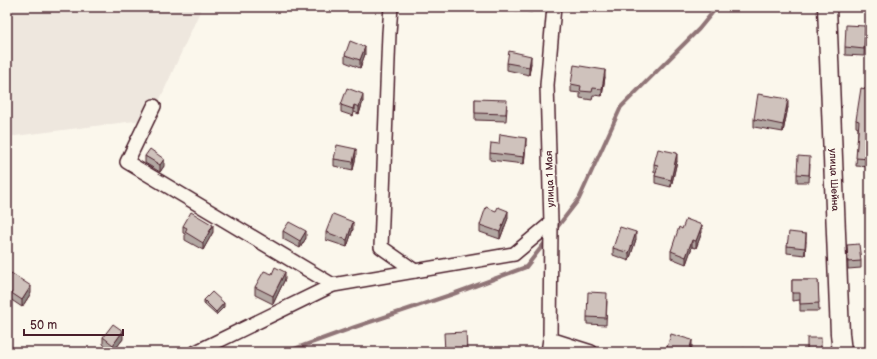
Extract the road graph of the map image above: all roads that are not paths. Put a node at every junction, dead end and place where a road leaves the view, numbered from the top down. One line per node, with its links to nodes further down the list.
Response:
1 (391, 7): 6 (street)
2 (554, 7): 5 (street, улица 1 Мая)
3 (827, 7): 12 (street, улица Шейна)
4 (154, 106): 7 (street)
5 (551, 223): 6 (street); 8 (street, улица 1 Мая)
6 (415, 271): 7 (street)
7 (333, 285): 9 (street)
8 (550, 339): 10 (street, улица 1 Мая); 11 (street)
9 (196, 352)
10 (548, 352)
11 (590, 352)
12 (842, 352)

